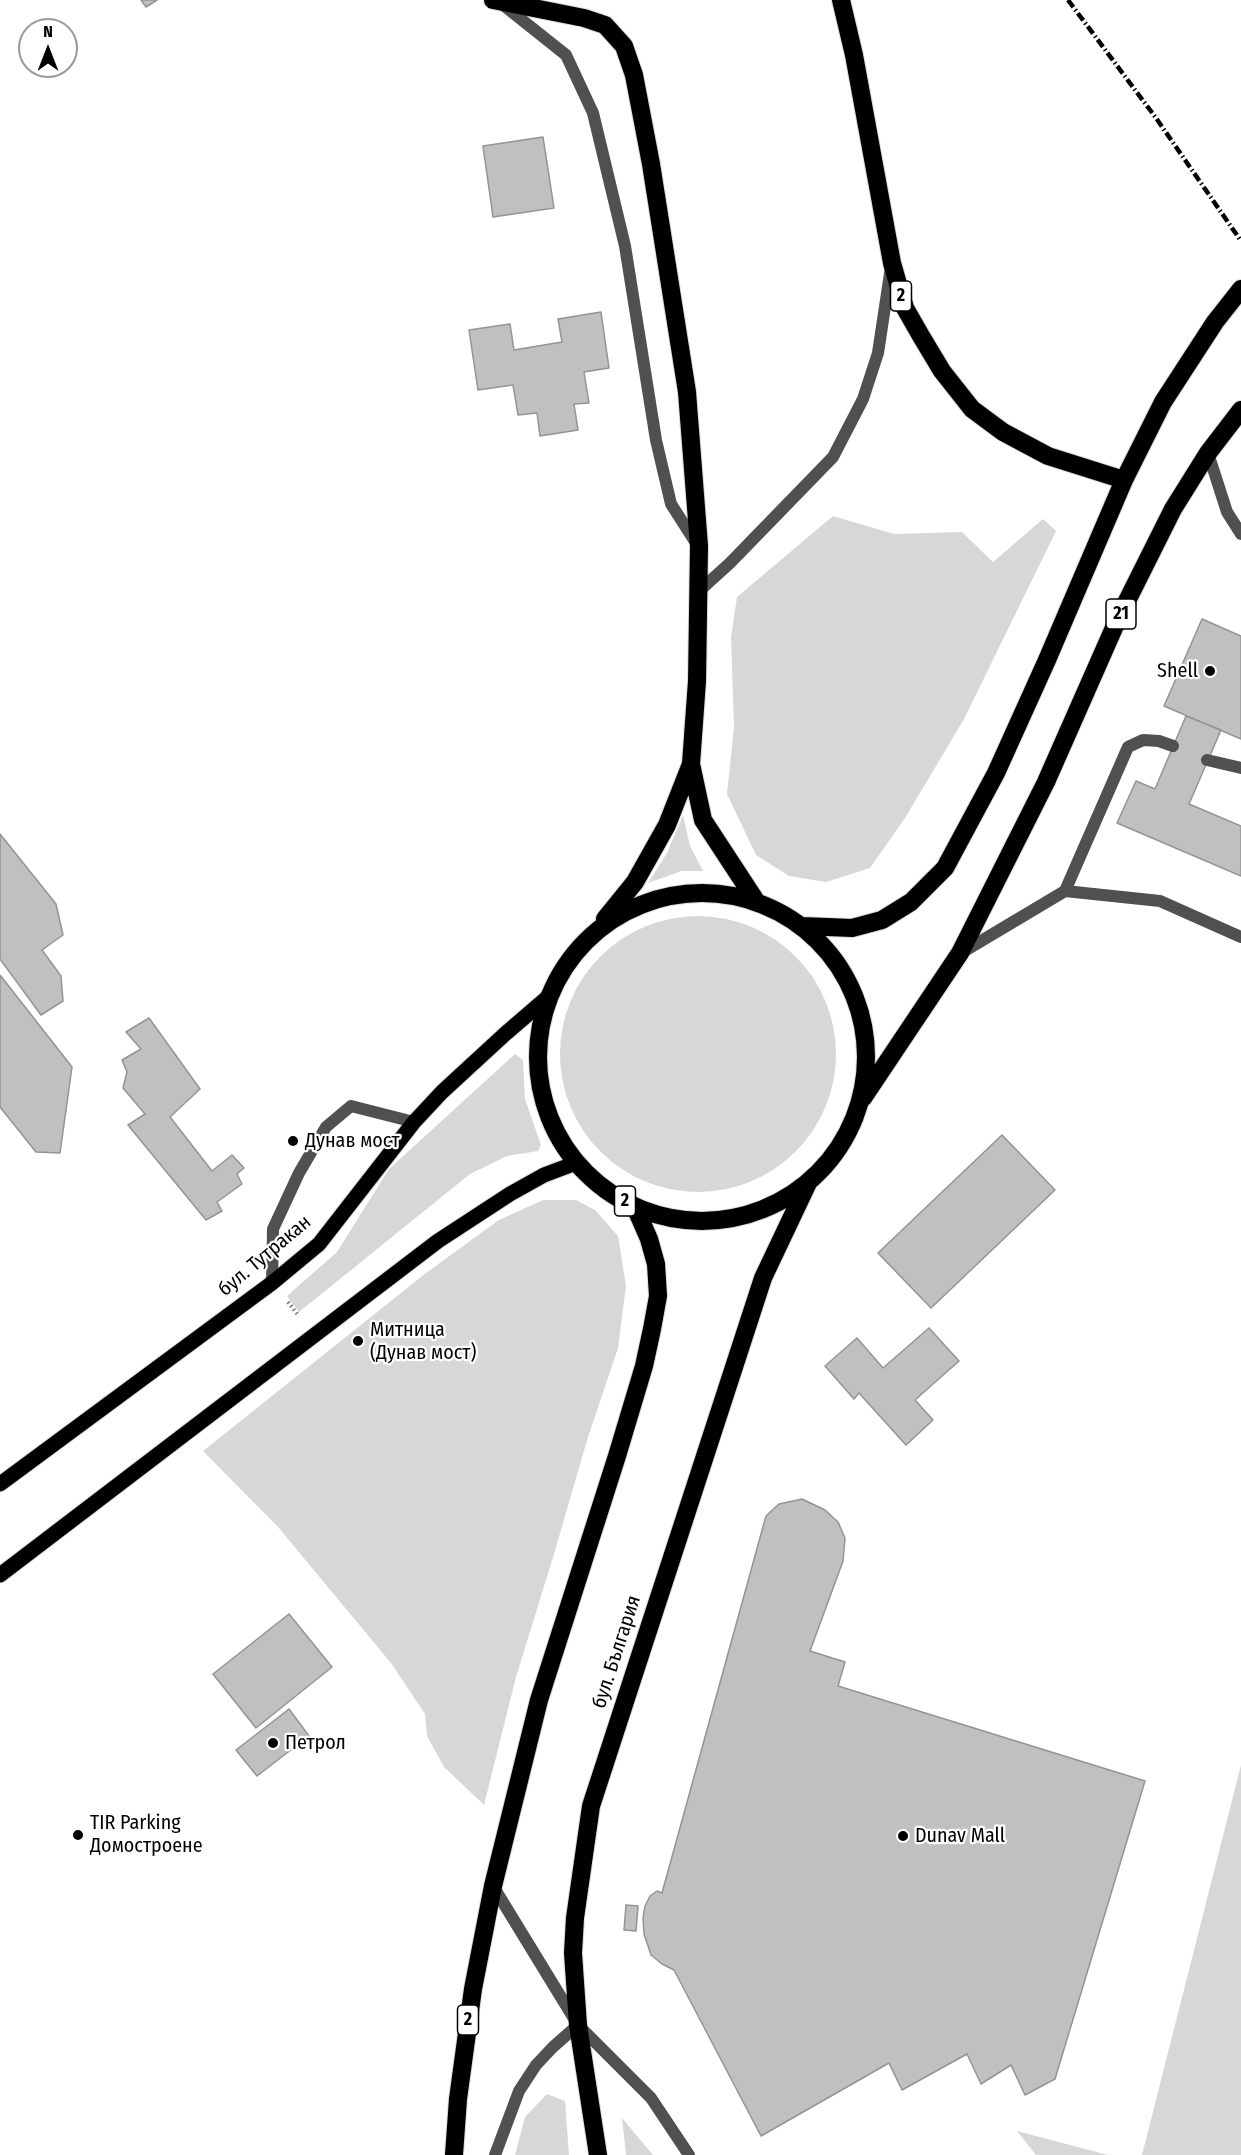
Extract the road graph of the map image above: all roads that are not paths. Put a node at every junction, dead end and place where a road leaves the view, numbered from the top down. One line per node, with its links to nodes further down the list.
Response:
1 (840, 0): 3 (highway, 2)
2 (496, 1): 9 (street); 9 (highway, 2)
3 (892, 263): 7 (highway, 2); 10 (street)
4 (1241, 289): 7 (highway, 2)
5 (1241, 410): 6 (highway, 21)
6 (1208, 453): 8 (street); 20 (highway, 21)
7 (1124, 480): 17 (highway, 2)
8 (1241, 534)
9 (699, 546): 10 (highway, 2)
10 (698, 592): 13 (highway, 2)
11 (1173, 746): 15 (street)
12 (1207, 760): 14 (street)
13 (691, 764): 16 (highway, 2); 18 (highway)
14 (1241, 768)
15 (1065, 891): 19 (street); 20 (street)
16 (756, 901): 17 (highway, 2); 18 (highway, 2)
17 (802, 926): 22 (highway, 2)
18 (595, 932): 21 (highway, 2)
19 (1241, 937)
20 (960, 953): 22 (highway, 21)
21 (548, 998): 23 (main road, бул. Тутракан); 24 (highway, 2)
22 (862, 1099): 25 (highway, 2)
23 (414, 1122): 27 (main road, бул. Тутракан); 27 (street)
24 (576, 1163): 26 (highway, 2); 29 (main road)
25 (808, 1183): 26 (highway, 2); 31 (highway, бул. България / 2)
26 (635, 1207): 30 (highway, 2)
27 (272, 1283): 28 (main road, бул. Тутракан)
28 (0, 1484)
29 (0, 1575)
30 (493, 1886): 31 (street); 32 (highway, 2)
31 (578, 2025): 33 (street); 34 (highway, бул. България / 2); 35 (street)
32 (453, 2155)
33 (495, 2155)
34 (598, 2155)
35 (689, 2155)

